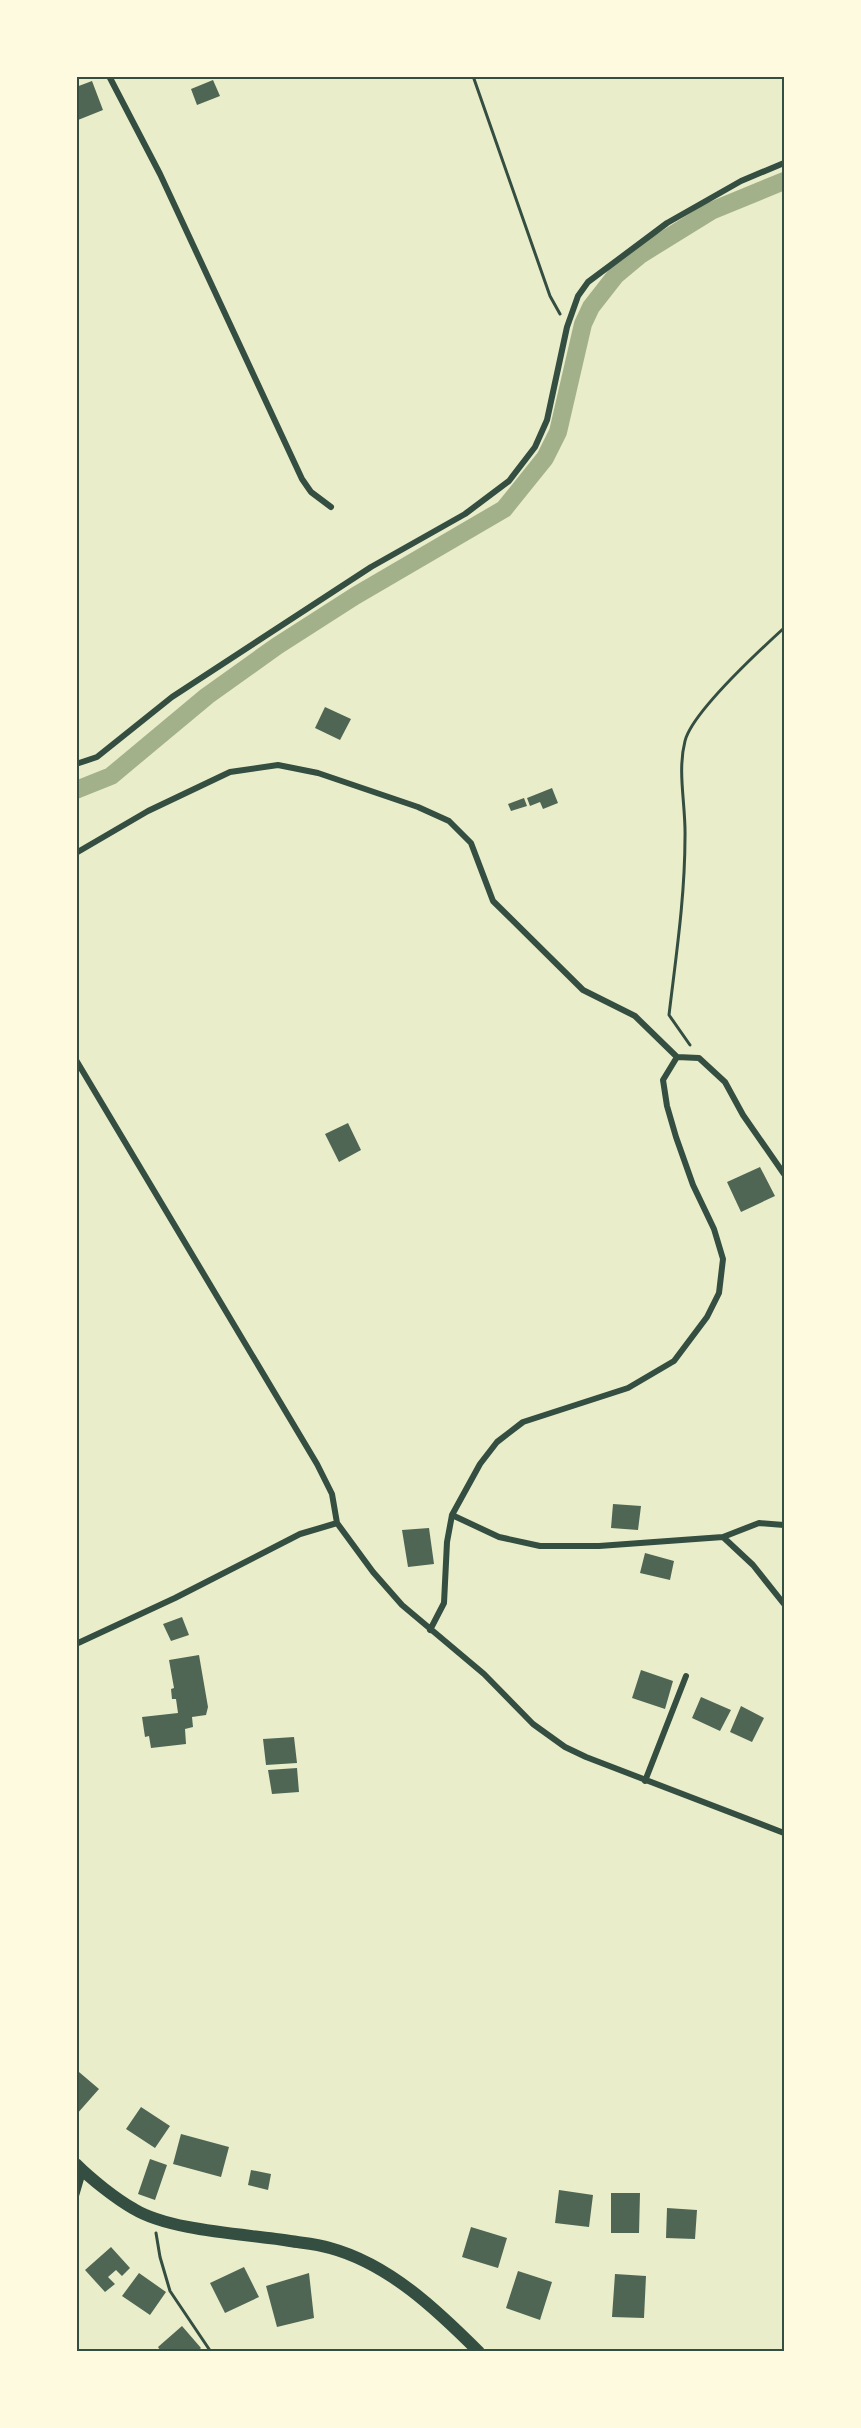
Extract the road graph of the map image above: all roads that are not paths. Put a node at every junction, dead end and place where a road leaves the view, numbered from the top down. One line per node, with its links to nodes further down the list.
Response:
1 (109, 76): 3 (street)
2 (784, 163): 4 (street)
3 (331, 507)
4 (76, 764)
5 (76, 854): 6 (street)
6 (677, 1057): 8 (street); 9 (street)
7 (76, 1060): 10 (street)
8 (784, 1174)
9 (452, 1515): 12 (street); 14 (street)
10 (337, 1523): 14 (street); 15 (street)
11 (784, 1525): 12 (street)
12 (723, 1537): 13 (street)
13 (784, 1604)
14 (430, 1630): 17 (street)
15 (76, 1644)
16 (686, 1676): 17 (street)
17 (645, 1781): 18 (street)
18 (784, 1833)
19 (80, 2168): 20 (street); 21 (main road)
20 (76, 2196)
21 (479, 2352)

